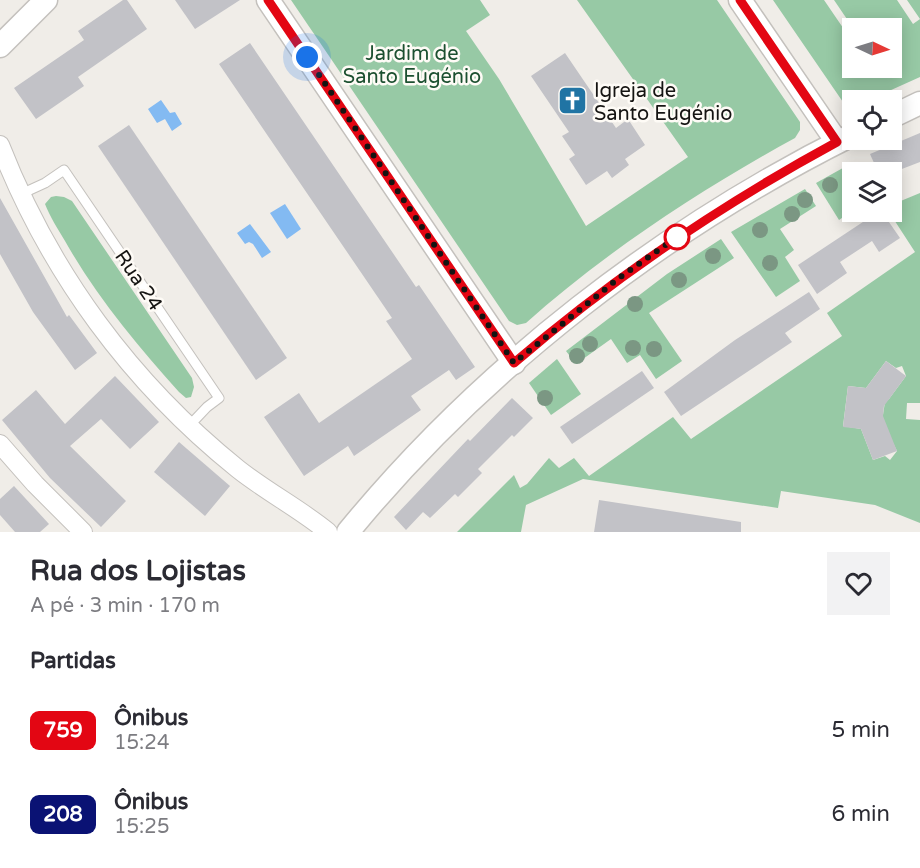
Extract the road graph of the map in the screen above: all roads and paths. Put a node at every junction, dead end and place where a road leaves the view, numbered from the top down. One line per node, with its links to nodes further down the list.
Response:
1 (46, 0): 4 (street)
2 (268, 0): 11 (street)
3 (740, 0): 7 (street)
4 (0, 46)
5 (920, 103): 6 (street)
6 (902, 112)
7 (842, 135)
8 (842, 141): 11 (street)
9 (0, 145): 10 (street)
10 (21, 194): 12 (street); 12 (lane, Rua 24)
11 (514, 363): 16 (street)
12 (189, 426): 15 (street)
13 (0, 444): 14 (street)
14 (83, 532)
15 (328, 532)
16 (348, 532)

